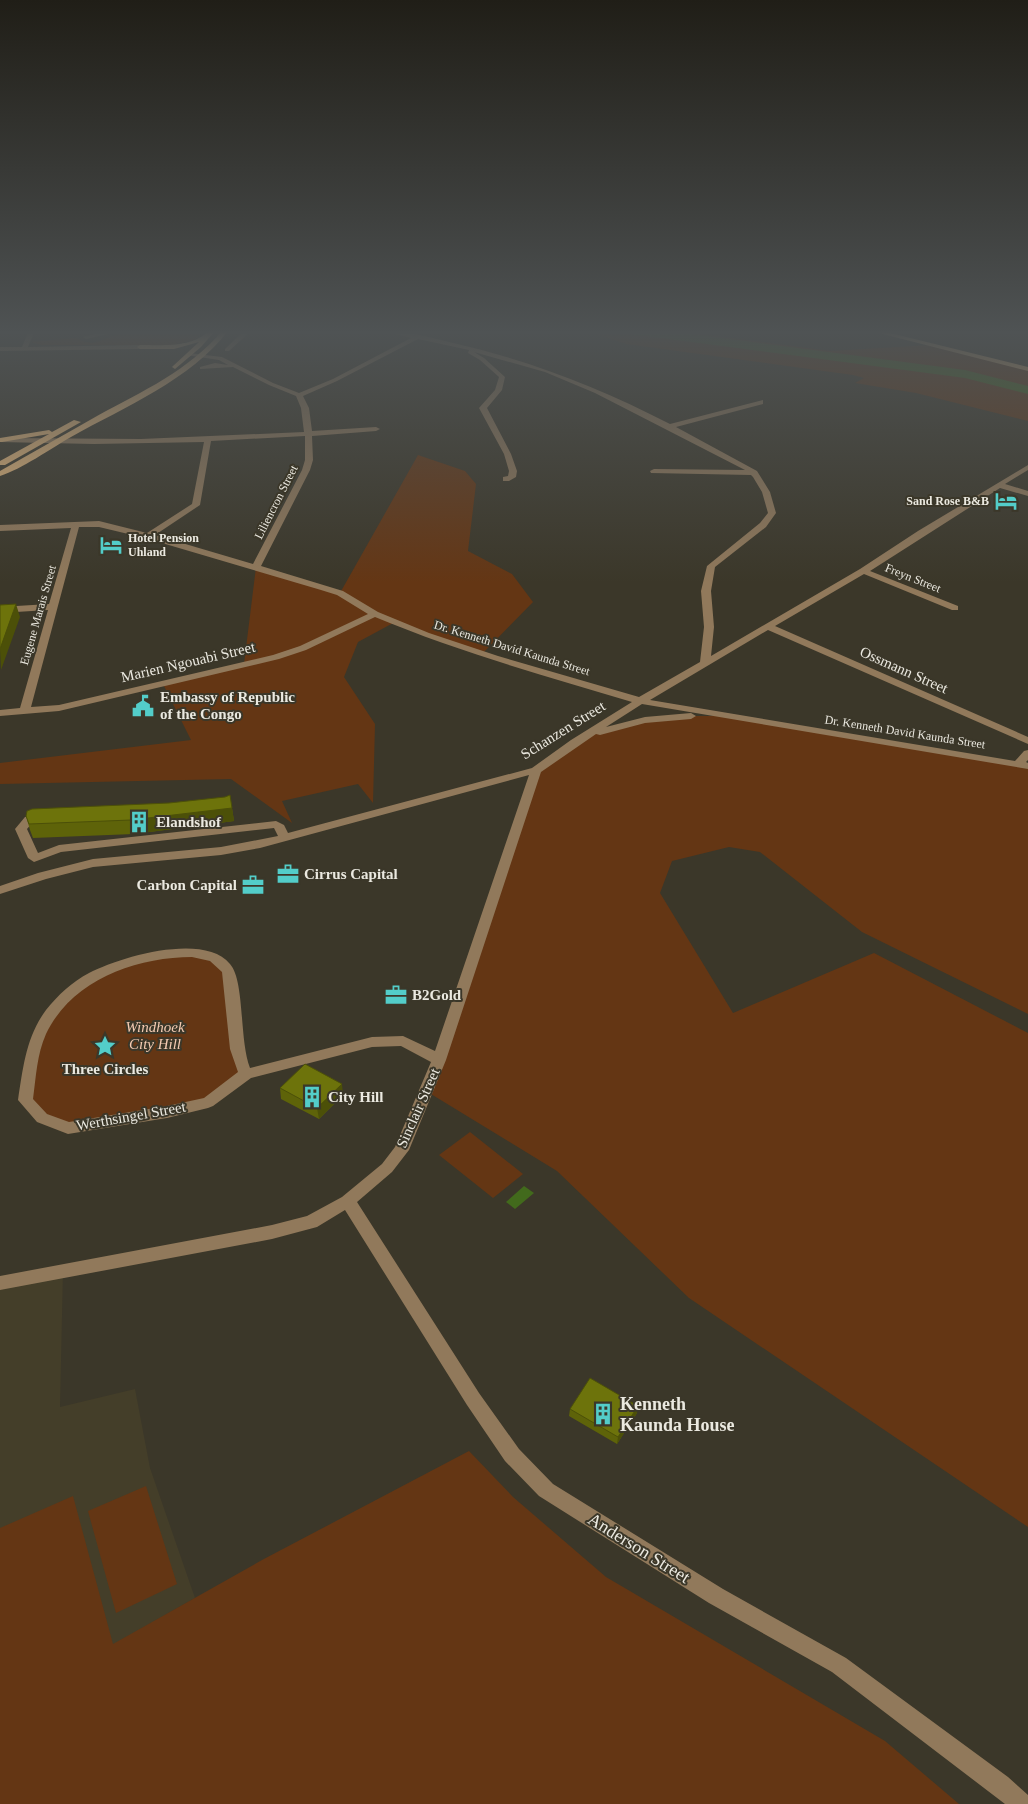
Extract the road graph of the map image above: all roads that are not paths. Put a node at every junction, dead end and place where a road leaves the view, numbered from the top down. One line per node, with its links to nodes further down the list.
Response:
1 (91, 414): 9 (main road)
2 (107, 414): 8 (main road)
3 (113, 414): 8 (main road)
4 (306, 414): 12 (street, Liliencron Street)
5 (487, 414): 22 (street)
6 (642, 414): 10 (street)
7 (717, 414): 10 (street)
8 (96, 420): 16 (main road)
9 (68, 427): 14 (main road); 15 (main road)
10 (668, 428): 20 (street)
11 (376, 429): 12 (street)
12 (309, 434): 13 (street); 28 (street, Liliencron Street)
13 (208, 439): 16 (street); 27 (street)
14 (1, 442): 15 (street); 17 (main road)
15 (39, 442): 16 (street); 17 (main road)
16 (57, 443): 21 (main road)
17 (4, 462)
18 (1028, 467): 23 (street, Schanzen Street)
19 (654, 471): 20 (street)
20 (755, 473): 34 (street)
21 (0, 474)
22 (506, 479)
23 (999, 485): 24 (street); 29 (street, Schanzen Street)
24 (1028, 494)
25 (76, 524): 26 (street, Dr. Kenneth David Kaunda Street); 27 (street, Dr. Kenneth David Kaunda Street); 30 (street, Eugene Marais Street)
26 (0, 528)
27 (148, 536): 28 (street, Dr. Kenneth David Kaunda Street)
28 (256, 567): 33 (street, Dr. Kenneth David Kaunda Street)
29 (863, 571): 31 (street, Freyn Street); 35 (street, Schanzen Street)
30 (52, 608): 32 (street); 39 (street, Eugene Marais Street)
31 (955, 608)
32 (0, 610)
33 (376, 614): 38 (street, Dr. Kenneth David Kaunda Street); 39 (street, Marien Ngouabi Street)
34 (708, 627): 36 (street); 37 (street)
35 (768, 627): 36 (street, Schanzen Street); 42 (street, Ossmann Street)
36 (722, 643): 37 (street, Schanzen Street)
37 (705, 663): 38 (street, Schanzen Street)
38 (640, 702): 41 (street, Dr. Kenneth David Kaunda Street); 43 (street, Schanzen Street)
39 (24, 712): 40 (street, Marien Ngouabi Street)
40 (0, 713)
41 (721, 716): 43 (street); 45 (street, Dr. Kenneth David Kaunda Street)
42 (1028, 741)
43 (575, 742): 46 (street, Schanzen Street)
44 (1028, 753): 45 (street)
45 (1023, 765)
46 (536, 770): 48 (street, Schanzen Street); 52 (street, Sinclair Street)
47 (54, 817): 49 (street)
48 (285, 838): 49 (street); 50 (street, Schanzen Street)
49 (34, 858): 50 (street)
50 (42, 876): 51 (street, Schanzen Street)
51 (0, 890)
52 (439, 1060): 53 (street, Werthsingel Street); 54 (street, Sinclair Street)
53 (246, 1074): 53 (street, Werthsingel Street)
54 (348, 1201): 55 (street, Sinclair Street); 56 (street, Anderson Street)
55 (0, 1283)
56 (1022, 1804)

